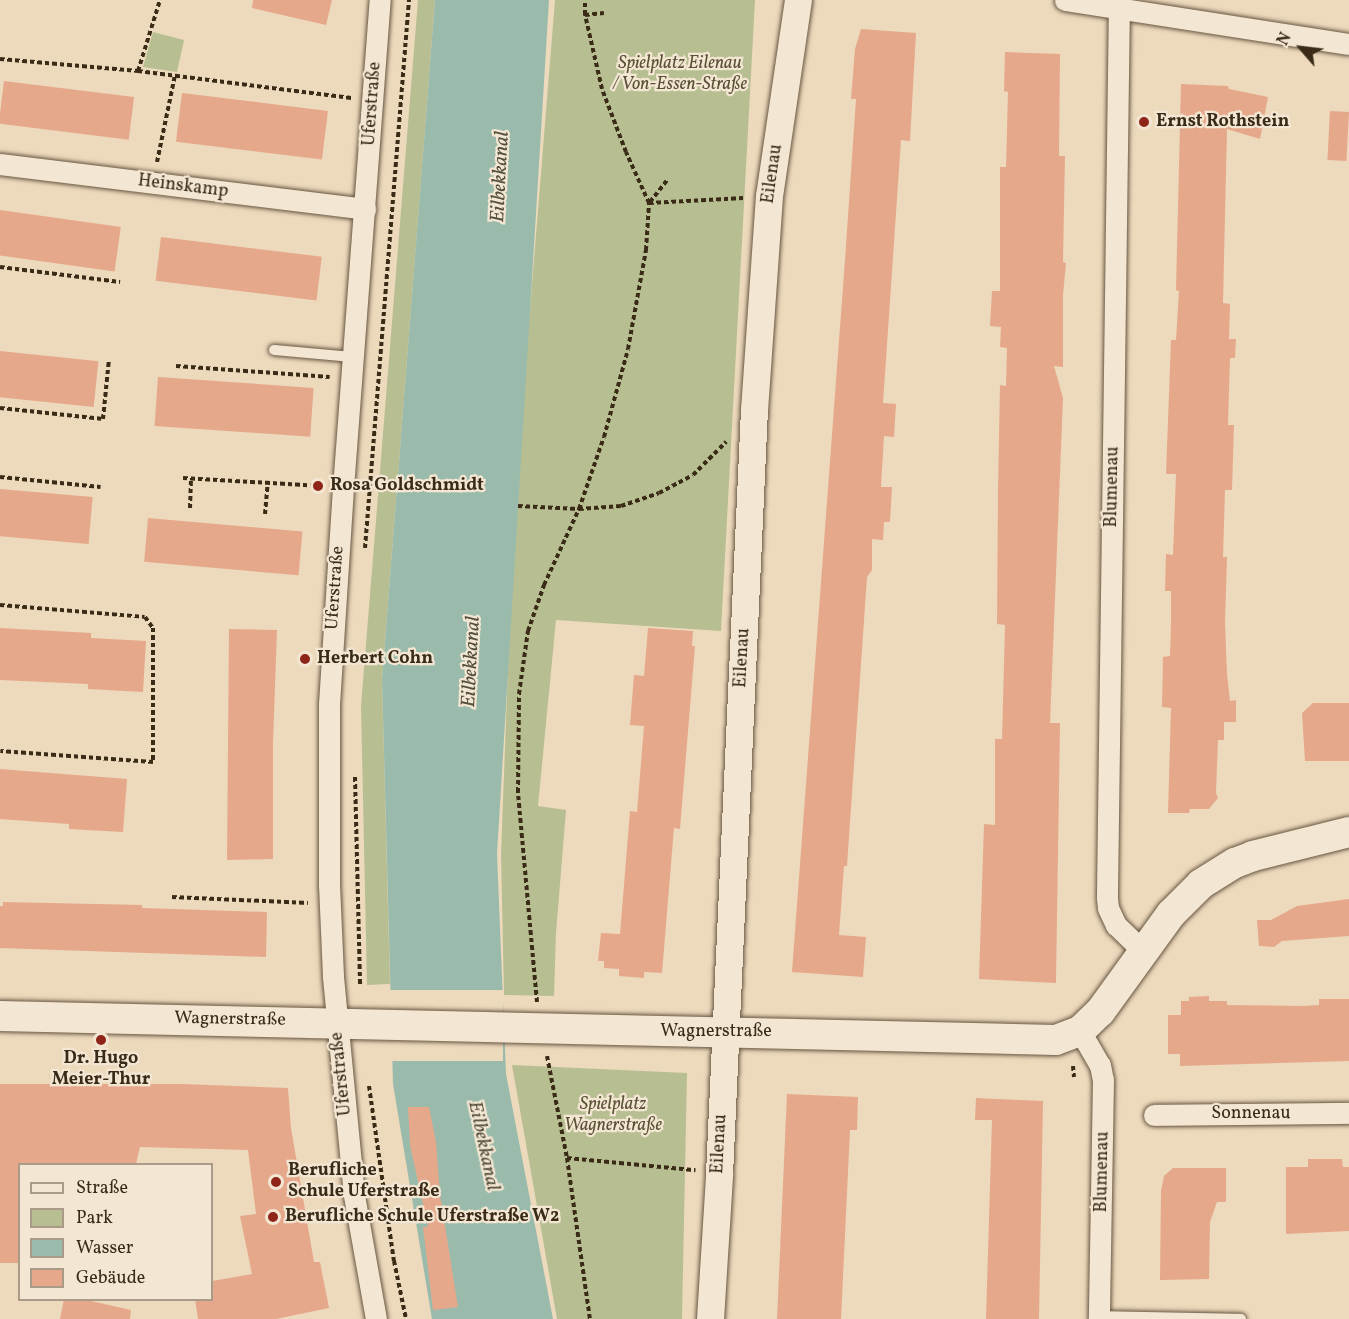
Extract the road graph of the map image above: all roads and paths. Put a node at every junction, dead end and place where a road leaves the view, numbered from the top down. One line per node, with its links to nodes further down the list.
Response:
1 (160, 0): 12 (path)
2 (380, 0): 14 (street, Uferstraße)
3 (409, 0): 40 (path)
4 (585, 0): 9 (path)
5 (798, 0): 18 (street, Eilenau)
6 (1065, 0): 7 (street)
7 (1119, 5): 10 (street); 47 (street, Blumenau)
8 (604, 13): 9 (path)
9 (585, 15): 19 (path)
10 (1349, 44)
11 (0, 59): 12 (path)
12 (138, 71): 13 (path)
13 (176, 75): 14 (path); 17 (path)
14 (373, 101): 20 (street, Uferstraße)
15 (0, 164): 17 (street, Heinskamp)
16 (668, 179): 19 (path)
17 (153, 183): 20 (street, Heinskamp)
18 (769, 196): 19 (path); 29 (street, Eilenau)
19 (649, 202): 38 (path)
20 (365, 209): 24 (street, Uferstraße)
21 (0, 267): 22 (path)
22 (120, 282)
23 (274, 350): 24 (lane)
24 (353, 357): 27 (street, Uferstraße)
25 (109, 359): 28 (path)
26 (176, 366): 27 (path)
27 (352, 378): 35 (street, Uferstraße)
28 (0, 408)
29 (754, 410): 38 (path); 52 (street, Eilenau)
30 (0, 477): 34 (path)
31 (183, 478): 32 (path)
32 (191, 478): 33 (path); 37 (path)
33 (268, 482): 35 (path); 39 (path)
34 (101, 487)
35 (343, 488): 46 (street, Uferstraße)
36 (518, 506): 38 (path)
37 (190, 508)
38 (579, 509): 50 (path)
39 (265, 514)
40 (364, 557)
41 (0, 604): 42 (path)
42 (0, 751)
43 (355, 770): 49 (path)
44 (1349, 832): 47 (main road, Wagnerstraße)
45 (172, 897): 46 (path)
46 (330, 904): 49 (street, Uferstraße)
47 (1143, 951): 51 (main road, Wagnerstraße)
48 (0, 1016): 49 (main road, Wagnerstraße)
49 (358, 1023): 50 (main road, Wagnerstraße); 59 (street, Uferstraße)
50 (541, 1028): 52 (main road, Wagnerstraße); 56 (path)
51 (1080, 1031): 52 (main road, Wagnerstraße); 58 (street, Blumenau)
52 (725, 1032): 57 (street, Eilenau)
53 (369, 1083): 60 (path)
54 (1349, 1113): 55 (street, Sonnenau)
55 (1154, 1115)
56 (567, 1158): 57 (path); 61 (path)
57 (719, 1174): 62 (street, Eilenau)
58 (1099, 1317): 63 (lane)
59 (376, 1319)
60 (406, 1319)
61 (590, 1319)
62 (710, 1319)
63 (1241, 1319)

